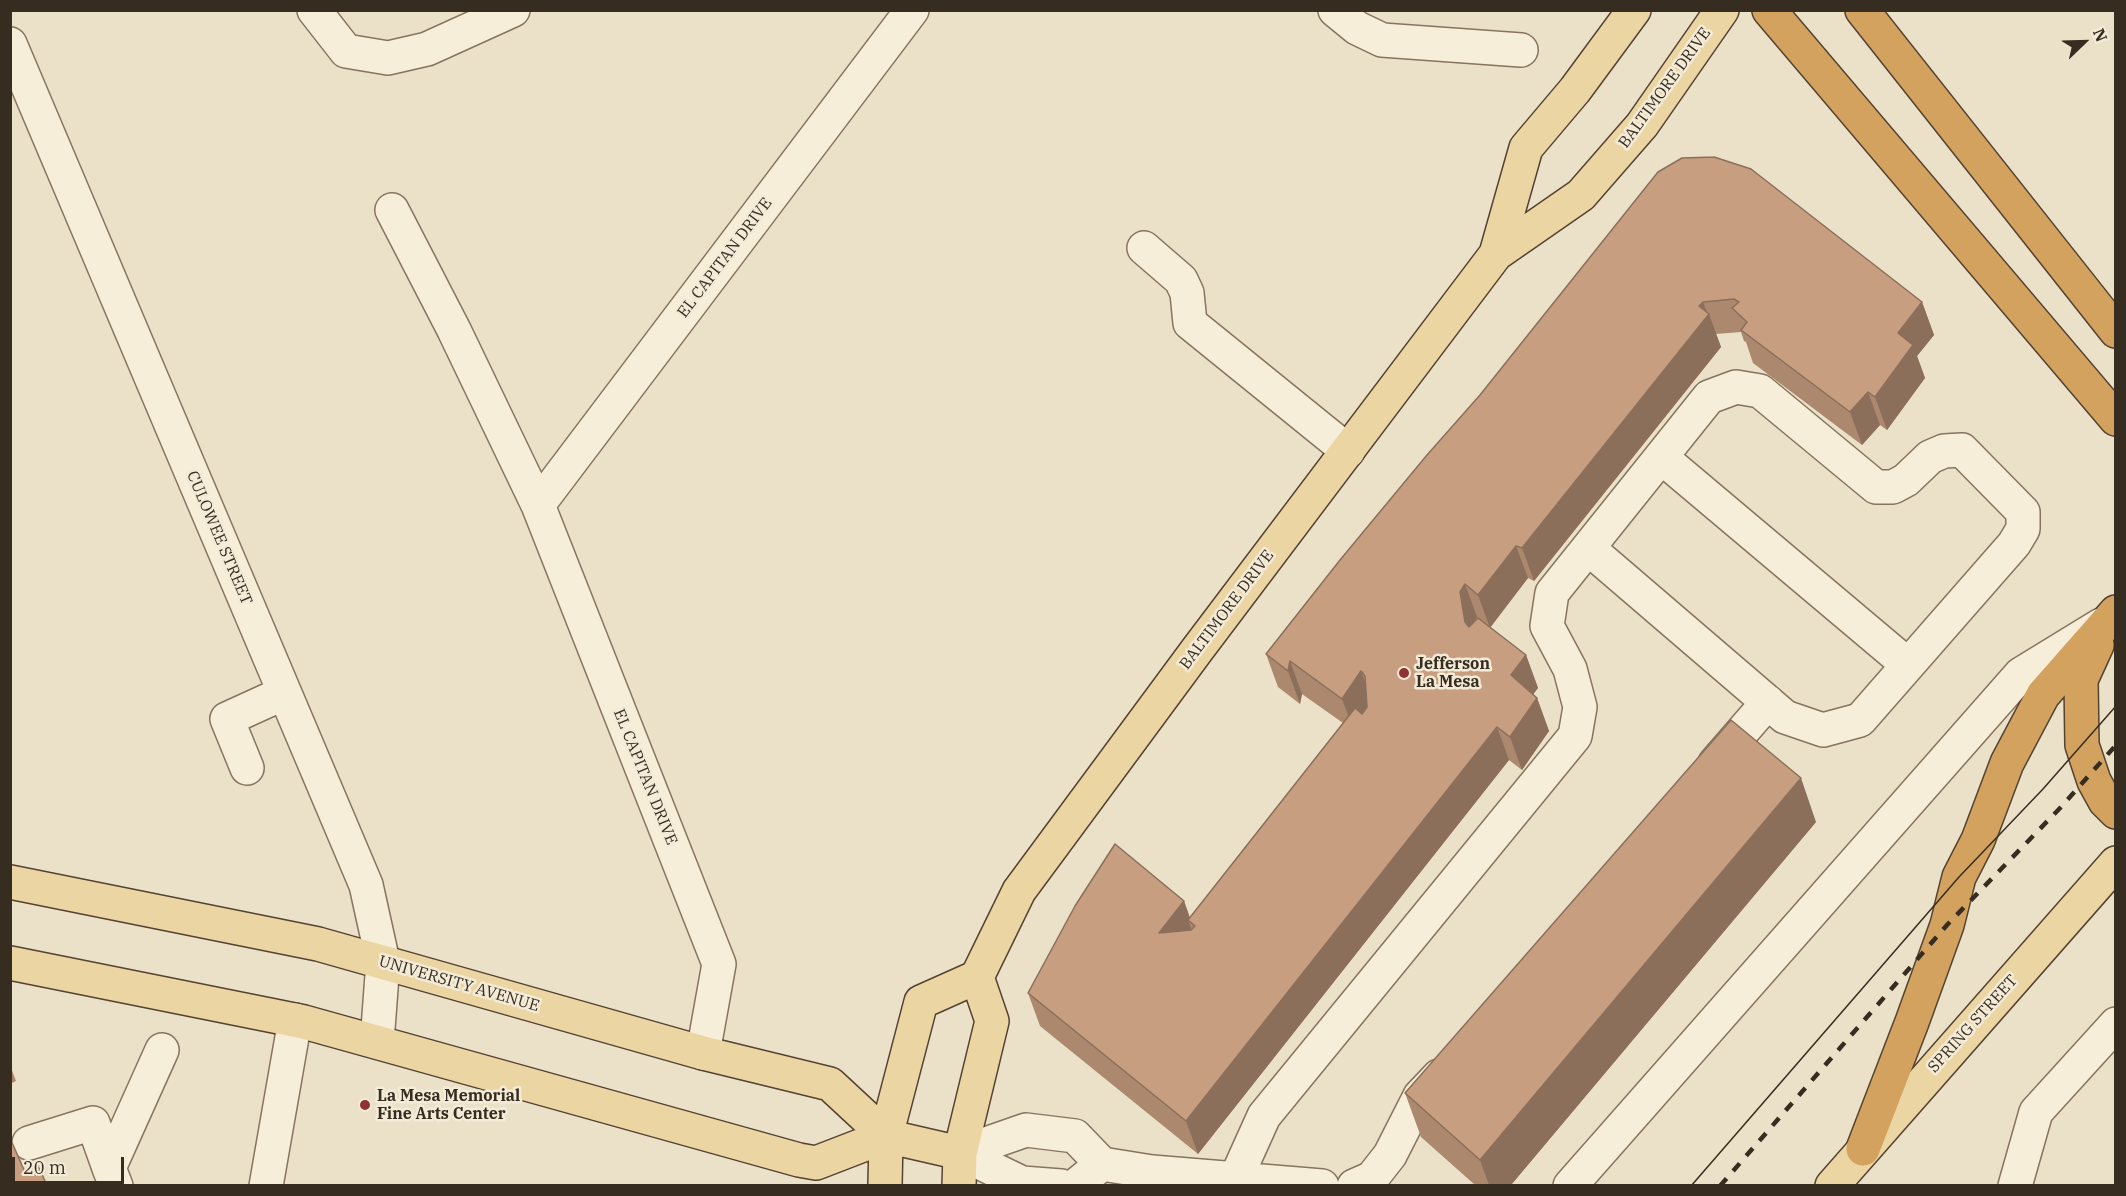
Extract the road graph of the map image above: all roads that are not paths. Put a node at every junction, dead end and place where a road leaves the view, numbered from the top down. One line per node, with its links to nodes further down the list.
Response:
1 (314, 10): 2 (street)
2 (513, 10)
3 (912, 10): 18 (street, EL CAPITAN DRIVE)
4 (1335, 10): 10 (street)
5 (1634, 10): 13 (main road, BALTIMORE DRIVE)
6 (1722, 10): 13 (main road, BALTIMORE DRIVE)
7 (1769, 10): 15 (highway)
8 (1862, 10): 14 (highway)
9 (10, 44): 22 (street, CULOWEE STREET)
10 (1521, 50)
11 (392, 210): 18 (street, EL CAPITAN DRIVE)
12 (1144, 248): 16 (street)
13 (1496, 254): 16 (main road, BALTIMORE DRIVE)
14 (2115, 332)
15 (2115, 419)
16 (1348, 451): 31 (main road, BALTIMORE DRIVE)
17 (1661, 457): 19 (street); 21 (street); 21 (street)
18 (538, 506): 37 (street, EL CAPITAN DRIVE)
19 (1588, 548): 23 (street); 44 (street)
20 (2111, 617): 26 (highway); 40 (highway); 52 (street)
21 (1908, 665): 23 (street)
22 (284, 693): 24 (street); 29 (street, CULOWEE STREET)
23 (1768, 702): 25 (street)
24 (247, 768)
25 (1697, 783)
26 (2115, 812)
27 (2115, 863): 40 (main road, SPRING STREET)
28 (10, 882): 29 (main road, UNIVERSITY AVENUE)
29 (383, 962): 34 (street, CULOWEE STREET); 37 (main road, UNIVERSITY AVENUE)
30 (10, 963): 32 (main road)
31 (977, 977): 38 (main road); 41 (main road)
32 (295, 1020): 34 (main road); 45 (street)
33 (2115, 1024): 54 (street)
34 (377, 1042): 38 (main road)
35 (162, 1050): 43 (street)
36 (1460, 1052): 51 (street)
37 (703, 1053): 38 (main road, UNIVERSITY AVENUE)
38 (886, 1137): 41 (main road); 46 (main road)
39 (29, 1143): 43 (street)
40 (1863, 1149): 53 (main road, SPRING STREET)
41 (960, 1153): 42 (street); 47 (main road); 48 (street)
42 (1102, 1164): 44 (street); 49 (street)
43 (113, 1177)
44 (1236, 1178): 50 (street)
45 (266, 1185)
46 (885, 1185)
47 (959, 1185)
48 (1061, 1185)
49 (1075, 1185)
50 (1322, 1185)
51 (1354, 1185)
52 (1570, 1185)
53 (1832, 1185)
54 (2015, 1185)

